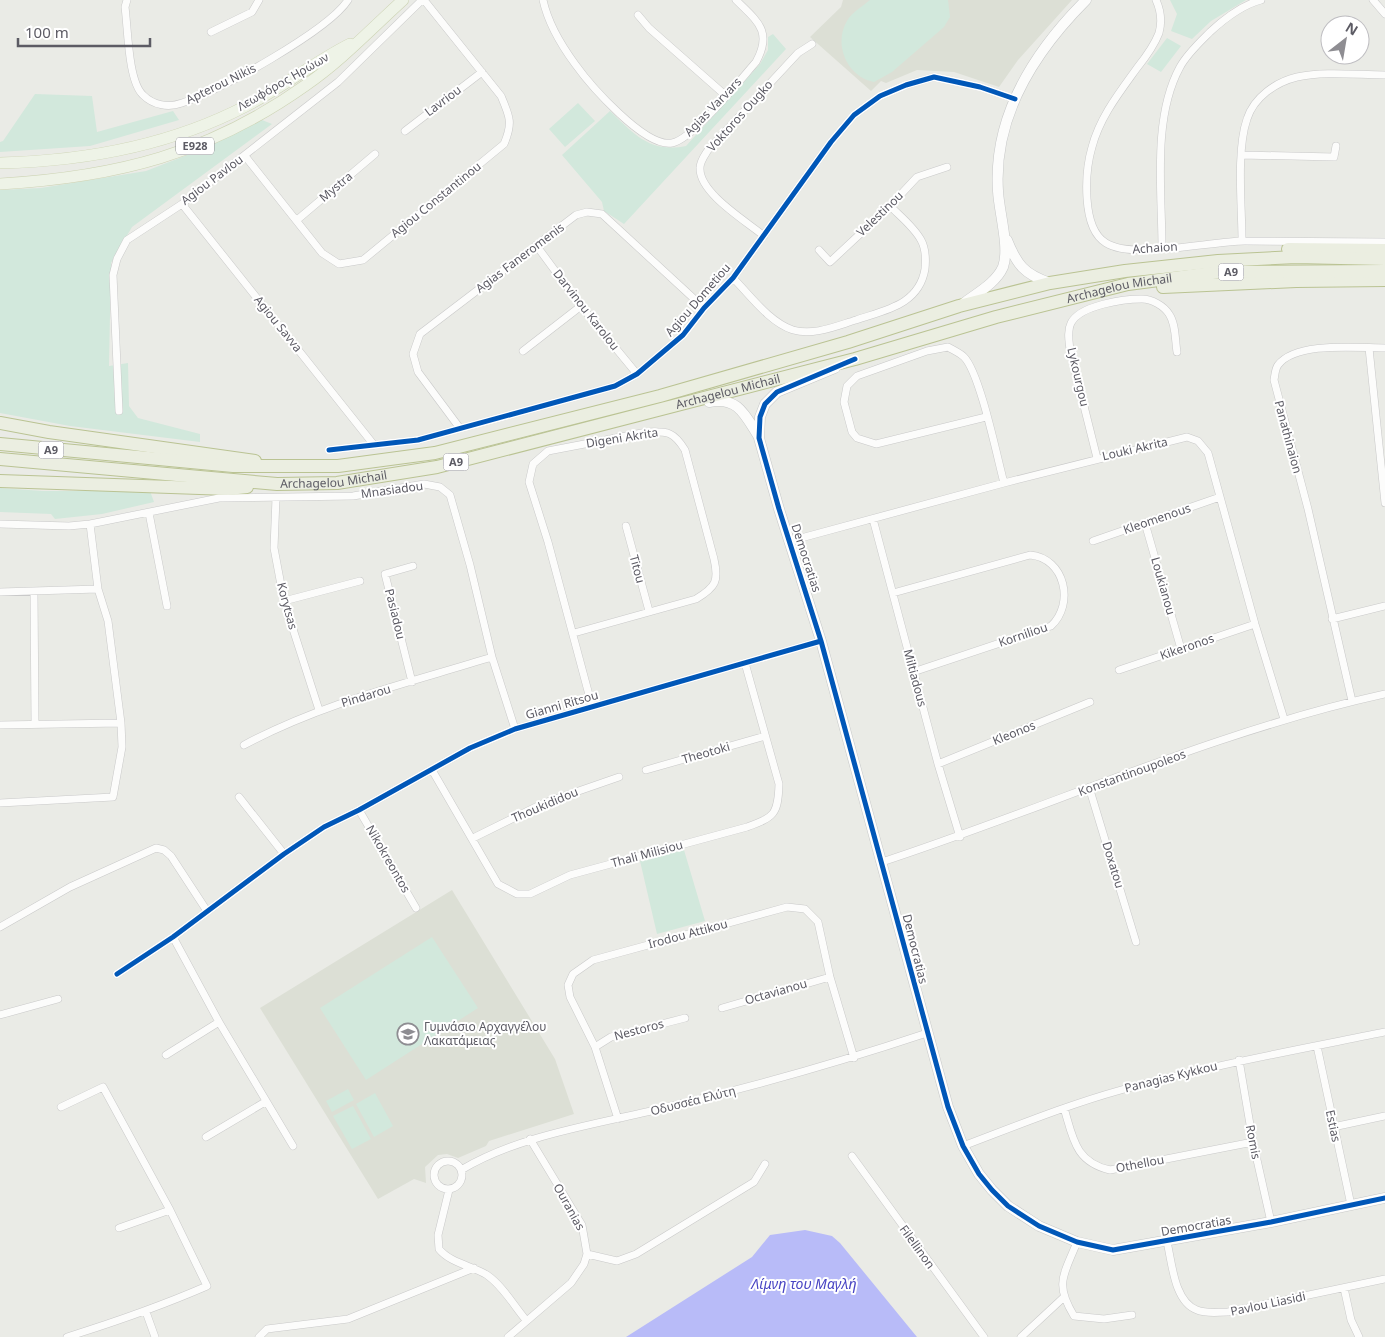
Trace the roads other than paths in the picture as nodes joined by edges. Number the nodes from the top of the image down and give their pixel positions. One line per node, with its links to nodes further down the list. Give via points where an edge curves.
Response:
1 (127, 0): 3 (street, Apterou Nikis, via 125,7 134,81 143,96 160,105 181,104 273,58 342,9)
2 (260, 0): 14 (street, via 252,12)
3 (348, 0)
4 (403, 0): 15 (main road, Λεωφόρος Ηρώων / E928)
5 (423, 0): 17 (street, Agiou Constantinou); 25 (street, Agiou Pavlou, via 338,82)
6 (543, 0): 19 (street, Agias Varvars, via 553,28 575,65 637,130 653,139 672,143 689,136)
7 (736, 0): 19 (street, Agias Varvars, via 758,22 764,39 756,62)
8 (1086, 0): 20 (street, via 1056,33 1028,72)
9 (1156, 0): 37 (street, Achaion, via 1160,14 1158,34 1096,131 1086,185 1093,227 1106,244 1131,251)
10 (1261, 0): 37 (street, via 1219,23 1194,47 1174,80 1162,136)
11 (1373, 0): 12 (street)
12 (1385, 14)
13 (638, 15): 19 (street)
14 (211, 32)
15 (360, 38): 26 (main road, Λεωφόρος Ηρώων / E928, via 246,106 174,135 100,154 47,162); 28 (main road, Λεωφόρος Ηρώων / E928, via 307,85 252,122 179,153 104,173)
16 (812, 44): 33 (street, Voktoros Ougko, via 798,53 708,150 700,168 704,183 723,204)
17 (482, 72): 21 (street, Lavriou); 31 (street, Agiou Constantinou, via 501,96 508,113 511,129 504,144 363,260 338,264 322,253)
18 (1385, 75): 24 (street, via 1296,77 1270,89 1260,97 1246,120)
19 (725, 95)
20 (1014, 99): 32 (street, via 998,162); 33 (street, Agiou Dometiou, via 973,85 934,78 880,96 854,115 831,142)
21 (405, 131)
22 (1336, 146): 24 (street, via 1334,157)
23 (375, 154): 31 (street, Mystra)
24 (1242, 155): 34 (street)
25 (245, 156): 29 (street, Agiou Pavlou); 31 (street, Agiou Constantinou)
26 (0, 163)
27 (947, 167): 30 (street, Velestinou, via 917,177)
28 (0, 184)
29 (182, 204): 57 (street, Agiou Pavlou, via 127,240 117,259 113,275); 63 (street, Agiou Savva)
30 (890, 206): 38 (street, Velestinou, via 830,262); 43 (street, via 920,239 926,262 914,294 898,306 830,328 809,332 796,330 784,326)
31 (297, 220)
32 (1002, 228): 45 (street, via 1018,264); 48 (street, via 1005,256 996,279)
33 (764, 236): 43 (street, Agiou Dometiou)
34 (1242, 241): 35 (street, Achaion); 37 (street, Achaion)
35 (1385, 242)
36 (536, 245): 47 (street, Darvinou Karolou); 49 (street, Agias Faneromenis, via 576,216 587,212 602,214); 60 (street, Agias Faneromenis, via 420,334 413,354 418,372)
37 (1162, 248)
38 (819, 250)
39 (1385, 250): 42 (highway, via 1218,252 1116,266)
40 (1385, 259): 42 (highway, Archagelou Michail / A9, via 1252,259)
41 (1385, 271): 46 (highway, Archagelou Michail / A9, via 1220,272 1128,284)
42 (1096, 275): 45 (highway, Archagelou Michail / A9)
43 (732, 278): 49 (street, Agiou Dometiou)
44 (1385, 280): 46 (highway, via 1175,286)
45 (1050, 283): 48 (highway, Archagelou Michail / A9)
46 (1080, 296): 54 (highway, Archagelou Michail / A9, via 996,316)
47 (581, 306): 52 (street); 55 (street, Darvinou Karolou)
48 (959, 306): 67 (highway, Archagelou Michail / A9, via 682,390 435,453 338,466)
49 (704, 308): 55 (street, Agiou Dometiou, via 683,335)
50 (1369, 348): 51 (street, Panathinaion); 73 (street); 92 (street, Panathinaion, via 1299,351 1285,358 1277,367 1274,380 1308,509)
51 (1385, 348)
52 (523, 351)
53 (1177, 352): 65 (street, Lykourgou, via 1173,323 1168,313 1154,302 1143,299 1091,307 1072,321 1068,331 1070,350)
54 (855, 359): 56 (highway, Archagelou Michail / A9); 61 (street, Democratias, via 777,392 762,410)
55 (637, 374): 60 (street, Agiou Dometiou, via 615,386)
56 (685, 406): 61 (street, Democratias, via 720,400 729,402 744,413); 70 (highway, Archagelou Michail / A9, via 437,467 338,483)
57 (119, 411)
58 (986, 417): 58 (street, via 973,369 964,356 948,347 927,350 857,376 847,386 844,402 852,432 857,438 876,444); 69 (street)
59 (0, 423): 67 (highway)
60 (459, 427): 63 (street, Agiou Dometiou, via 418,440)
61 (759, 438): 80 (street, Democratias)
62 (0, 444): 67 (highway, Archagelou Michail / A9, via 233,466)
63 (374, 445): 64 (street, Agiou Dometiou)
64 (329, 450)
65 (1097, 458): 69 (street, Louki Akrita); 71 (street, Louki Akrita, via 1187,437 1198,441 1208,453)
66 (0, 459): 70 (highway, Archagelou Michail / A9)
67 (282, 466)
68 (0, 481): 70 (highway, via 228,489)
69 (1004, 483): 75 (street, Louki Akrita)
70 (277, 484)
71 (1220, 497): 76 (street, Kleomenous); 93 (street, Louki Akrita)
72 (276, 498): 74 (street, Mnasiadou, via 219,498); 88 (street, Korytsas, via 274,548); 97 (street, Mnasiadou, via 353,496 424,484 440,487 450,496)
73 (1385, 503)
74 (149, 513): 78 (street, Mnasiadou); 89 (street)
75 (873, 519): 80 (street, Louki Akrita); 87 (street, Miltiadous)
76 (1145, 523): 81 (street, Kleomenous); 96 (street, Loukianou)
77 (0, 524): 78 (street, Mnasiadou)
78 (90, 524): 84 (street)
79 (626, 526): 91 (street, Titou)
80 (790, 541): 95 (street, Democratias)
81 (1093, 541)
82 (412, 566): 101 (street, Pasiadou, via 385,574)
83 (360, 581): 88 (street)
84 (98, 589): 86 (street); 108 (street, via 108,621)
85 (0, 592): 86 (street)
86 (34, 592): 109 (street)
87 (893, 593): 100 (street, Miltiadous); 100 (street, Korniliou, via 1030,555 1046,559 1055,567 1063,585 1063,609 1050,626)
88 (284, 601): 106 (street, Korytsas)
89 (167, 606)
90 (1385, 606): 92 (street)
91 (649, 611): 94 (street, Digeni Akrita); 94 (street, Digeni Akrita, via 696,599 711,590 717,576 685,450 677,437 663,431 647,432 548,451 532,464 529,482)
92 (1332, 619): 103 (street, Panathinaion)
93 (1255, 624): 96 (street, Kikeronos); 107 (street, Louki Akrita)
94 (574, 633): 105 (street, Digeni Akrita)
95 (822, 641): 98 (street, Gianni Ritsou); 125 (street, Democratias)
96 (1181, 649): 99 (street, Kikeronos)
97 (492, 657): 101 (street, Pindarou); 111 (street, Mnasiadou)
98 (745, 663): 105 (street, Gianni Ritsou); 112 (street, Thali Milisiou)
99 (1119, 670)
100 (914, 672): 114 (street, Miltiadous)
101 (412, 682): 106 (street, Pindarou)
102 (1385, 694): 103 (street, Konstantinoupoleos)
103 (1352, 701): 107 (street, Konstantinoupoleos)
104 (1090, 702): 114 (street, Kleonos)
105 (592, 706): 111 (street, Gianni Ritsou)
106 (319, 710): 113 (street, Pindarou)
107 (1284, 719): 118 (street, Konstantinoupoleos)
108 (121, 723): 109 (street); 120 (street, via 122,747 113,797)
109 (35, 724): 110 (street)
110 (0, 725)
111 (515, 729): 115 (street, Gianni Ritsou, via 470,748)
112 (765, 736): 116 (street, Theotoki); 123 (street, Thali Milisiou, via 779,784 778,804 769,818 747,827 570,875 530,894 516,894 498,884)
113 (244, 744)
114 (938, 764): 122 (street, Miltiadous)
115 (432, 770): 121 (street, Gianni Ritsou); 123 (street, Thali Milisiou)
116 (646, 770)
117 (619, 777): 123 (street, Thoukididou, via 544,803)
118 (1089, 787): 122 (street, Konstantinoupoleos); 130 (street, Doxatou)
119 (239, 797): 124 (street)
120 (0, 803)
121 (359, 810): 124 (street, Gianni Ritsou, via 324,826); 126 (street, Nikokreontos)
122 (960, 837): 125 (street, Konstantinoupoleos)
123 (472, 838)
124 (284, 854): 127 (street, Gianni Ritsou)
125 (882, 862): 139 (street, Democratias)
126 (416, 908)
127 (207, 911): 128 (street, via 171,856 156,848 70,887); 129 (street, Gianni Ritsou)
128 (0, 927)
129 (173, 937): 131 (street, Gianni Ritsou); 137 (street)
130 (1136, 942)
131 (116, 974)
132 (830, 977): 134 (street, Octavianou); 141 (street, Irodou Attikou, via 818,922 805,909 787,907 593,960 573,974 568,985 570,997); 143 (street, Irodou Attikou)
133 (58, 999): 135 (street)
134 (722, 1008)
135 (0, 1014)
136 (685, 1018): 141 (street, Nestoros, via 611,1037)
137 (219, 1022): 142 (street); 145 (street)
138 (1385, 1032): 140 (street, Panagias Kykkou)
139 (927, 1033): 143 (street, Οδυσσέα Ελύτη); 155 (street, Democratias)
140 (1317, 1046): 144 (street, Panagias Kykkou); 150 (street, Estias)
141 (595, 1047): 149 (street, Irodou Attikou)
142 (166, 1055)
143 (854, 1058): 149 (street, Οδυσσέα Ελύτη)
144 (1239, 1060): 147 (street, Panagias Kykkou, via 1120,1090); 153 (street, Romis)
145 (265, 1102): 151 (street); 154 (street)
146 (61, 1107): 162 (street, via 103,1087)
147 (1064, 1108): 153 (street, Othellou, via 1082,1156 1095,1166 1110,1170); 155 (street, Panagias Kykkou)
148 (1385, 1116): 150 (street)
149 (618, 1119): 152 (street, Οδυσσέα Ελύτη)
150 (1333, 1126): 161 (street, Estias)
151 (206, 1137)
152 (530, 1139): 158 (street, Οδυσσέα Ελύτη, via 483,1157); 167 (street, Ouranias, via 582,1225)
153 (1253, 1142): 163 (street, Romis)
154 (293, 1146)
155 (963, 1146): 165 (street, Democratias, via 979,1174 1008,1206 1039,1226)
156 (852, 1156): 179 (street, Filellinon)
157 (765, 1164): 167 (street, via 754,1182 636,1254 617,1261)
158 (461, 1170): 159 (street, Οδυσσέα Ελύτη, via 458,1185); 159 (street, via 453,1162 441,1162 437,1166 433,1176 435,1182)
159 (449, 1190): 168 (street, Οδυσσέα Ελύτη, via 438,1235 439,1249 446,1256)
160 (1385, 1198): 161 (street, Democratias)
161 (1351, 1205): 163 (street, Democratias)
162 (170, 1210): 164 (street); 172 (street, via 207,1286)
163 (1271, 1222): 166 (street, Democratias)
164 (120, 1228)
165 (1077, 1242): 166 (street, Democratias, via 1113,1250); 171 (street, via 1062,1280)
166 (1167, 1242): 170 (street, Pavlou Liasidi, via 1180,1295 1195,1310 1206,1313 1228,1312)
167 (587, 1254): 174 (street, via 572,1283)
168 (474, 1268): 174 (street, via 495,1281); 177 (street, via 348,1319 268,1328)
169 (1385, 1279): 170 (street, Pavlou Liasidi)
170 (1344, 1288): 181 (street, via 1350,1320)
171 (1063, 1298): 173 (street, via 1074,1316 1104,1319); 180 (street)
172 (146, 1312): 175 (street); 176 (street)
173 (1132, 1315)
174 (526, 1320): 178 (street)
175 (67, 1337)
176 (155, 1337)
177 (259, 1337)
178 (508, 1337)
179 (984, 1337)
180 (1021, 1337)
181 (1359, 1337)

